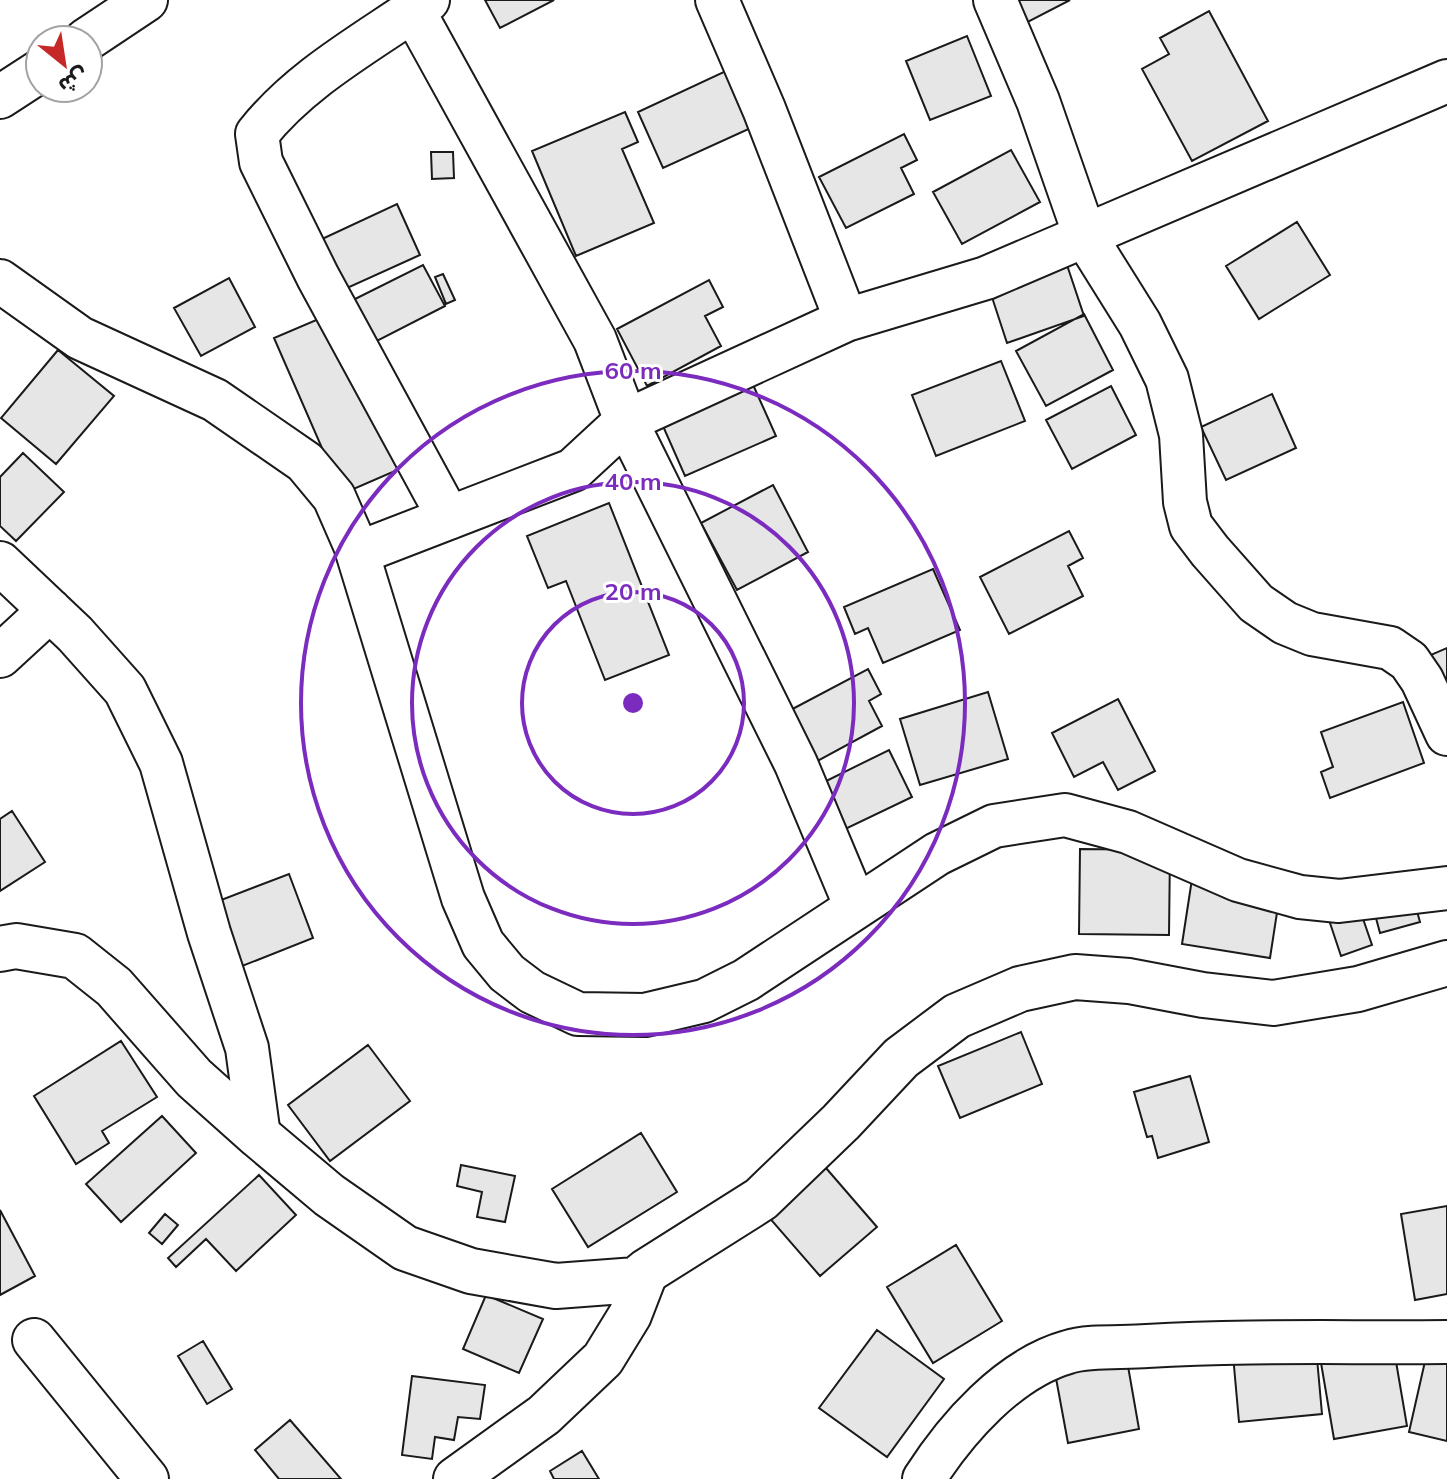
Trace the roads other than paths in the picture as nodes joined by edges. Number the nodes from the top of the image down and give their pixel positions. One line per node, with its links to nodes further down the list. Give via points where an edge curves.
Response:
1 (146, 0): 5 (street)
2 (717, 0): 11 (street)
3 (995, 0): 9 (street, via 1038,101)
4 (420, 5): 12 (street, via 595,340); 13 (street, via 302,88 257,134 261,162 318,277)
5 (104, 28)
6 (24, 81): 8 (street)
7 (1447, 81): 9 (street)
8 (0, 97)
9 (1085, 236): 11 (street, via 986,278); 18 (street, via 1167,379 1181,435 1191,526 1256,603 1285,623 1312,634 1390,648 1409,661)
10 (0, 281): 14 (street, via 80,338 215,400 305,462 334,497)
11 (846, 320): 12 (street)
12 (626, 421): 13 (street, via 573,470); 20 (street, via 796,764)
13 (449, 518): 14 (street)
14 (358, 553): 20 (street, via 463,898 483,944 532,992 578,1014 645,1015 704,1001 746,980)
15 (0, 563): 16 (street)
16 (50, 610): 17 (street); 23 (street, via 125,690 161,763 247,1048)
17 (0, 656)
18 (1447, 734)
19 (1447, 888): 20 (street, via 1339,901 1300,897 1238,880 1128,832 1065,815 994,826 937,854)
20 (856, 907)
21 (0, 949): 23 (main road, via 16,946 75,956 114,987 194,1078)
22 (1447, 963): 24 (main road, via 1358,989 1273,1003 1075,977 1020,989 957,1016 901,1058 761,1199)
23 (259, 1136): 24 (main road, via 329,1195 405,1248 471,1271 556,1286 636,1280)
24 (647, 1271): 28 (street, via 630,1315 603,1359 544,1415)
25 (34, 1340): 27 (street)
26 (1447, 1342): 29 (street, via 1193,1344 1069,1351 1037,1365 982,1405 948,1441)
27 (147, 1479)
28 (455, 1479)
29 (924, 1479)

